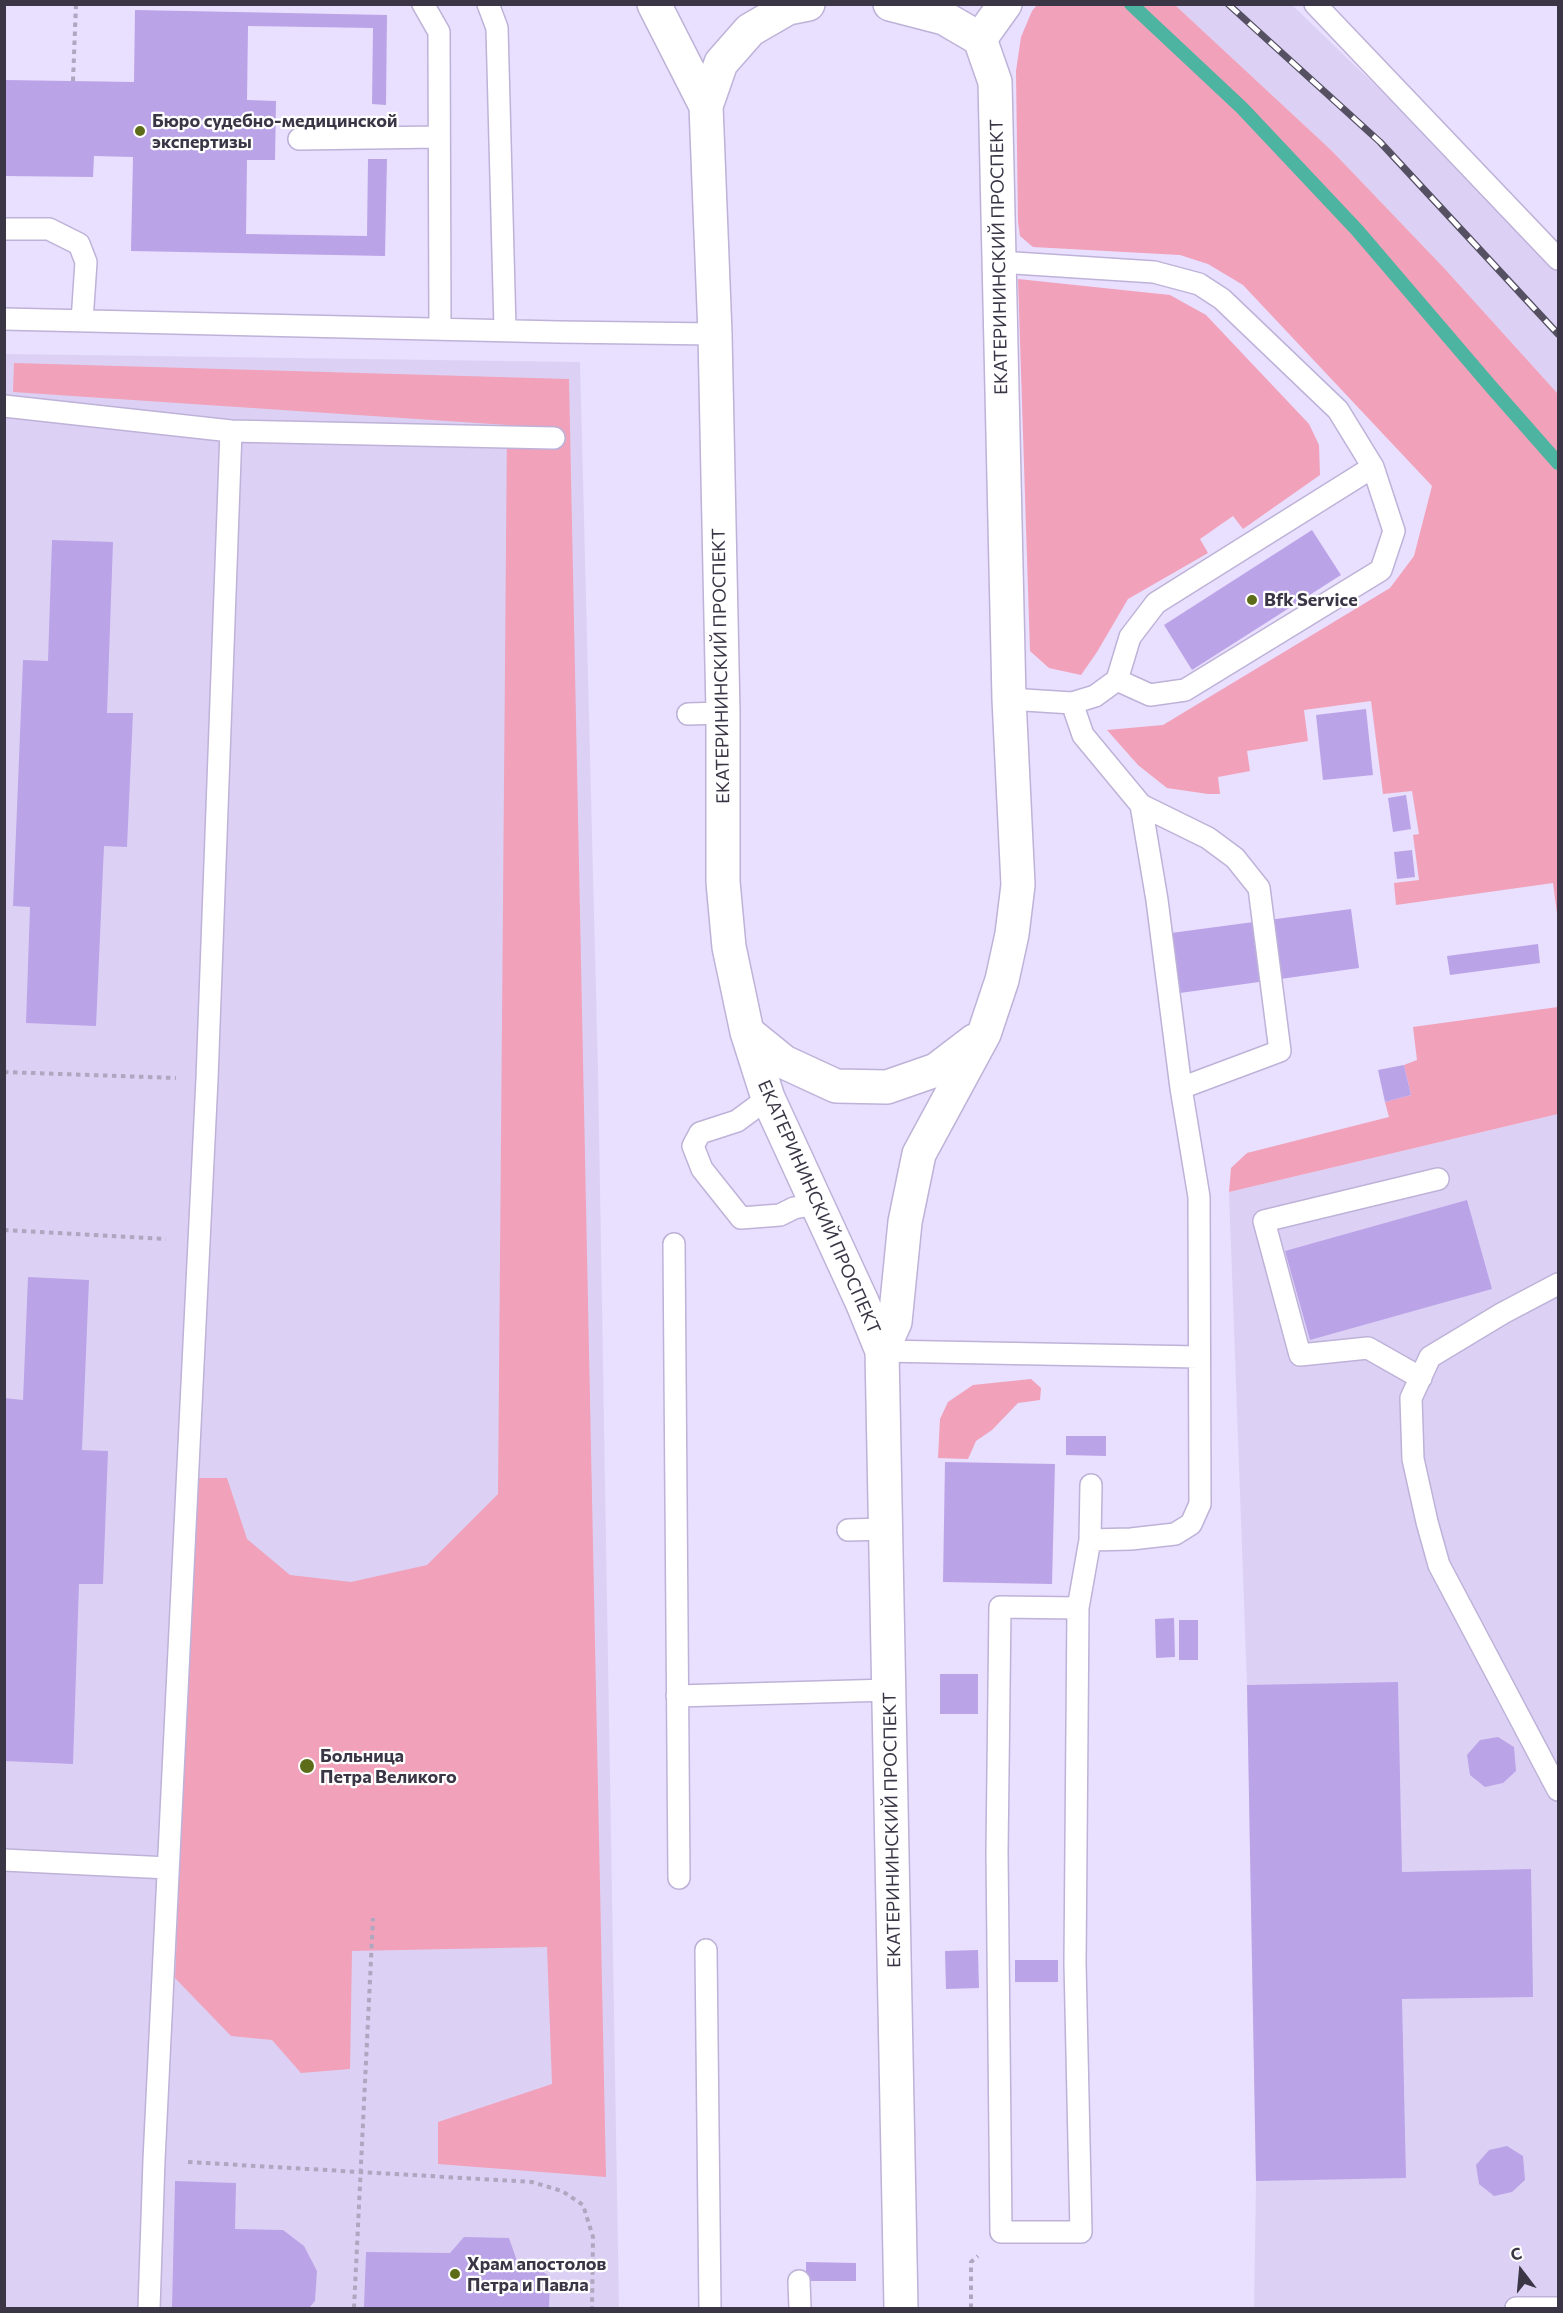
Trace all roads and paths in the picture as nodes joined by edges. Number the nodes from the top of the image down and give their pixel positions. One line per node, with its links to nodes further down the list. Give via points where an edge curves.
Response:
1 (76, 4): 10 (path)
2 (423, 4): 12 (lane, via 439,32)
3 (488, 4): 20 (lane, via 497,28)
4 (654, 4): 11 (street)
5 (808, 4): 11 (street, ЕКАТЕРИНИНСКИЙ ПРОСПЕКТ, via 788,8 750,30 721,63)
6 (891, 4): 9 (street, via 944,18)
7 (1005, 4): 9 (street)
8 (1315, 4): 15 (lane)
9 (980, 39): 16 (street, ЕКАТЕРИНИНСКИЙ ПРОСПЕКТ, via 995,82)
10 (73, 81)
11 (706, 106): 21 (street, ЕКАТЕРИНИНСКИЙ ПРОСПЕКТ)
12 (438, 137): 13 (lane); 19 (lane)
13 (299, 139)
14 (4, 229): 18 (lane, via 49,230 79,244 86,262)
15 (1558, 259)
16 (999, 262): 25 (lane, via 1154,272 1198,284 1222,299 1338,410); 27 (street, ЕКАТЕРИНИНСКИЙ ПРОСПЕКТ)
17 (4, 319): 18 (lane)
18 (82, 321): 19 (lane)
19 (440, 328): 20 (lane)
20 (506, 329): 21 (lane)
21 (715, 334): 29 (street, ЕКАТЕРИНИНСКИЙ ПРОСПЕКТ)
22 (4, 406): 23 (lane)
23 (231, 431): 24 (lane); 35 (lane)
24 (554, 438)
25 (1373, 467): 26 (lane, via 1156,603 1130,637); 26 (lane, via 1394,531 1380,570 1185,690 1150,694)
26 (1117, 680): 28 (lane, via 1095,696)
27 (1009, 699): 28 (lane); 33 (street, ЕКАТЕРИНИНСКИЙ ПРОСПЕКТ, via 1018,885 1007,957)
28 (1072, 703): 31 (lane, via 1083,735)
29 (723, 712): 30 (lane); 32 (street, ЕКАТЕРИНИНСКИЙ ПРОСПЕКТ, via 723,882 729,947)
30 (688, 714)
31 (1141, 805): 36 (lane); 36 (lane, via 1208,838 1235,858 1259,888 1280,1051)
32 (747, 1032): 33 (street, via 784,1062 836,1086 888,1087 936,1070); 37 (street, ЕКАТЕРИНИНСКИЙ ПРОСПЕКТ)
33 (984, 1034): 44 (street, ЕКАТЕРИНИНСКИЙ ПРОСПЕКТ, via 919,1154 905,1222 895,1322)
34 (4, 1072): 35 (path)
35 (207, 1079): 41 (lane)
36 (1181, 1088): 45 (lane, via 1199,1197)
37 (768, 1098): 39 (street, ЕКАТЕРИНИНСКИЙ ПРОСПЕКТ); 39 (lane, via 737,1121 700,1133 693,1146 702,1168 741,1218 780,1215)
38 (1438, 1179): 46 (lane, via 1264,1221 1300,1355 1368,1348)
39 (816, 1204): 44 (street, ЕКАТЕРИНИНСКИЙ ПРОСПЕКТ)
40 (4, 1230): 41 (path)
41 (200, 1241): 56 (lane)
42 (674, 1244): 53 (lane)
43 (1558, 1284): 46 (lane, via 1430,1357)
44 (882, 1351): 45 (lane); 48 (street, ЕКАТЕРИНИНСКИЙ ПРОСПЕКТ)
45 (1198, 1357): 50 (lane, via 1200,1504 1191,1524 1175,1534)
46 (1421, 1378): 54 (lane, via 1411,1398 1413,1459 1439,1565)
47 (1091, 1485): 50 (lane)
48 (886, 1529): 49 (lane); 52 (street, ЕКАТЕРИНИНСКИЙ ПРОСПЕКТ)
49 (848, 1530)
50 (1090, 1540): 51 (lane)
51 (1077, 1608): 51 (lane, via 1075,1963 1081,2232 1001,2232 997,1852 1000,1607)
52 (889, 1690): 53 (lane); 69 (street, ЕКАТЕРИНИНСКИЙ ПРОСПЕКТ)
53 (677, 1696): 57 (lane)
54 (1558, 1790)
55 (4, 1860): 56 (lane)
56 (168, 1868): 60 (lane)
57 (679, 1878)
58 (373, 1918): 61 (path)
59 (706, 1950): 67 (lane)
60 (154, 2160): 61 (path); 64 (lane)
61 (359, 2173): 65 (path); 66 (path, via 532,2182 562,2191 583,2205 593,2237)
62 (971, 2262): 70 (path)
63 (799, 2281): 68 (lane)
64 (149, 2308)
65 (354, 2308)
66 (593, 2308)
67 (710, 2308)
68 (800, 2308)
69 (901, 2308)
70 (971, 2308)
71 (1516, 2308): 72 (lane)
72 (1558, 2308)

